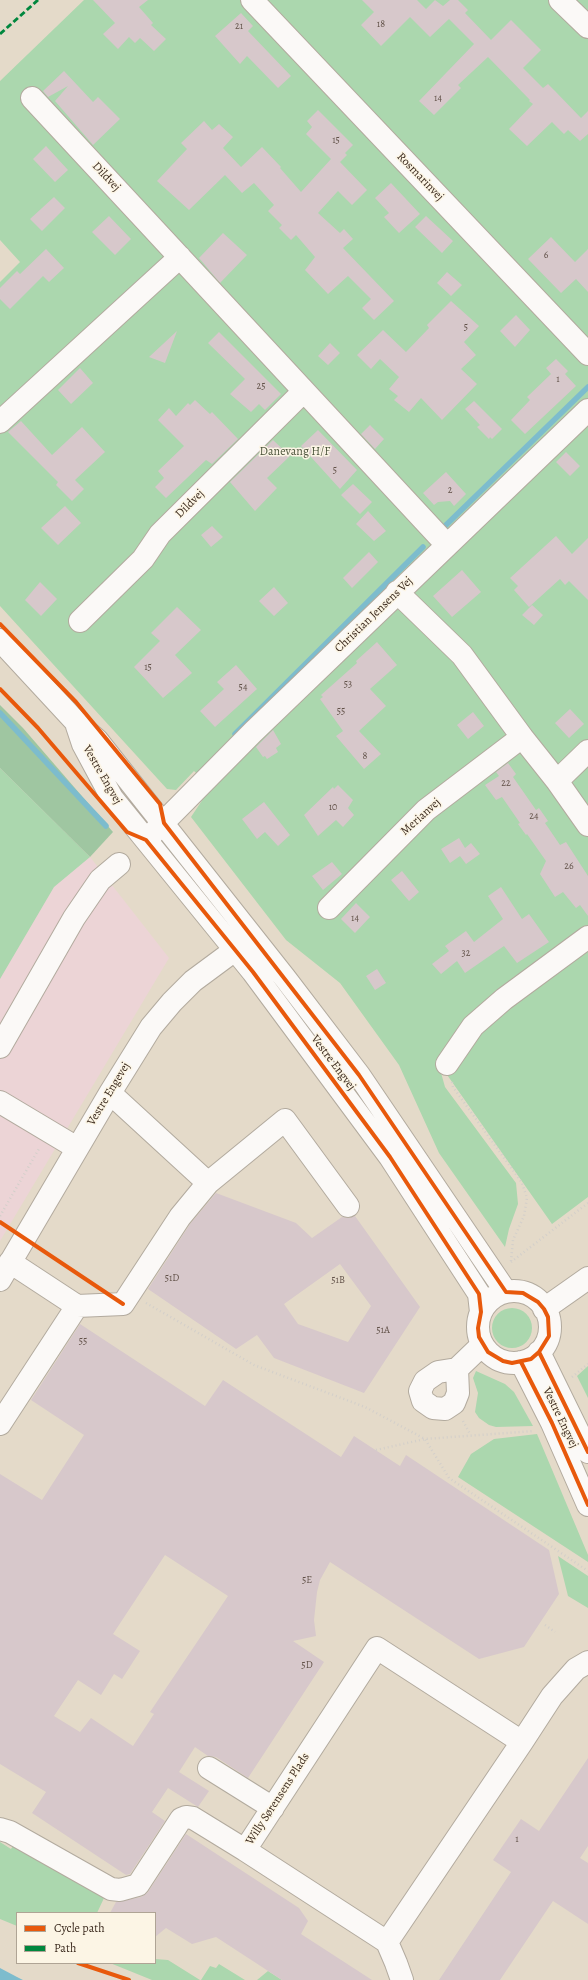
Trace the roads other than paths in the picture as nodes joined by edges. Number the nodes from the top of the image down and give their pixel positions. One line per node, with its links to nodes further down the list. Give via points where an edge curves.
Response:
1 (252, 0): 6 (street, Rosmarinvej)
2 (560, 0): 3 (street)
3 (588, 27)
4 (32, 98): 5 (street, Dildvej)
5 (180, 257): 7 (street, Dildvej); 9 (street)
6 (588, 354)
7 (304, 391): 10 (street, Dildvej); 12 (street, Dildvej, via 160,534 143,559)
8 (588, 410): 10 (street, Christian Jensens Vej)
9 (0, 422)
10 (447, 545): 11 (street, Christian Jensens Vej)
11 (397, 592): 15 (street, via 462,655); 18 (street, Christian Jensens Vej)
12 (80, 620)
13 (0, 640): 14 (street, Vestre Engvej)
14 (75, 721): 18 (street, Vestre Engvej, via 97,740); 20 (street, Vestre Engvej, via 83,744 112,798)
15 (522, 737): 17 (street); 22 (street, Merianvej, via 426,810)
16 (588, 751): 17 (street)
17 (557, 781): 19 (street)
18 (164, 823): 20 (street, Christian Jensens Vej); 23 (street, Vestre Engvej)
19 (588, 825)
20 (146, 840): 25 (street, Vestre Engvej)
21 (119, 864): 26 (street, via 100,880 74,918)
22 (329, 908)
23 (252, 936): 25 (street, Vestre Engevej); 35 (street, Vestre Engvej, via 359,1075)
24 (588, 937): 27 (street, via 504,999 473,1026)
25 (235, 950): 28 (street, Vestre Engevej, via 193,981 172,1002 151,1027); 38 (street, Vestre Engvej, via 390,1157 479,1294)
26 (0, 1048)
27 (447, 1064)
28 (110, 1093): 30 (street, Vestre Engevej); 31 (street)
29 (0, 1102): 30 (street)
30 (77, 1148): 33 (street, Vestre Engevej)
31 (208, 1184): 32 (street, via 285,1120); 36 (street, via 180,1217 123,1304)
32 (348, 1206)
33 (5, 1271): 36 (street)
34 (588, 1278): 37 (street)
35 (501, 1286): 37 (street, via 527,1295); 38 (street)
36 (77, 1306): 42 (street)
37 (544, 1308): 40 (street, via 548,1317 549,1336)
38 (481, 1312): 39 (street, via 478,1328)
39 (482, 1345): 40 (street, via 499,1360 512,1363); 41 (street)
40 (530, 1357): 43 (street, Vestre Engvej)
41 (457, 1369)
42 (1, 1418)
43 (581, 1446): 44 (street, Vestre Engvej)
44 (588, 1505)
45 (588, 1662): 46 (street, via 576,1669 552,1696)
46 (522, 1742): 48 (street, Willy Sørensens Plads, via 376,1648); 51 (street)
47 (209, 1768): 48 (street)
48 (273, 1808): 50 (street, Willy Sørensens Plads)
49 (0, 1829): 50 (street, via 10,1832 111,1889 120,1890 138,1885 181,1819 186,1817 193,1818)
50 (245, 1850): 51 (street, Willy Sørensens Plads)
51 (387, 1942): 52 (street)
52 (402, 1980)

